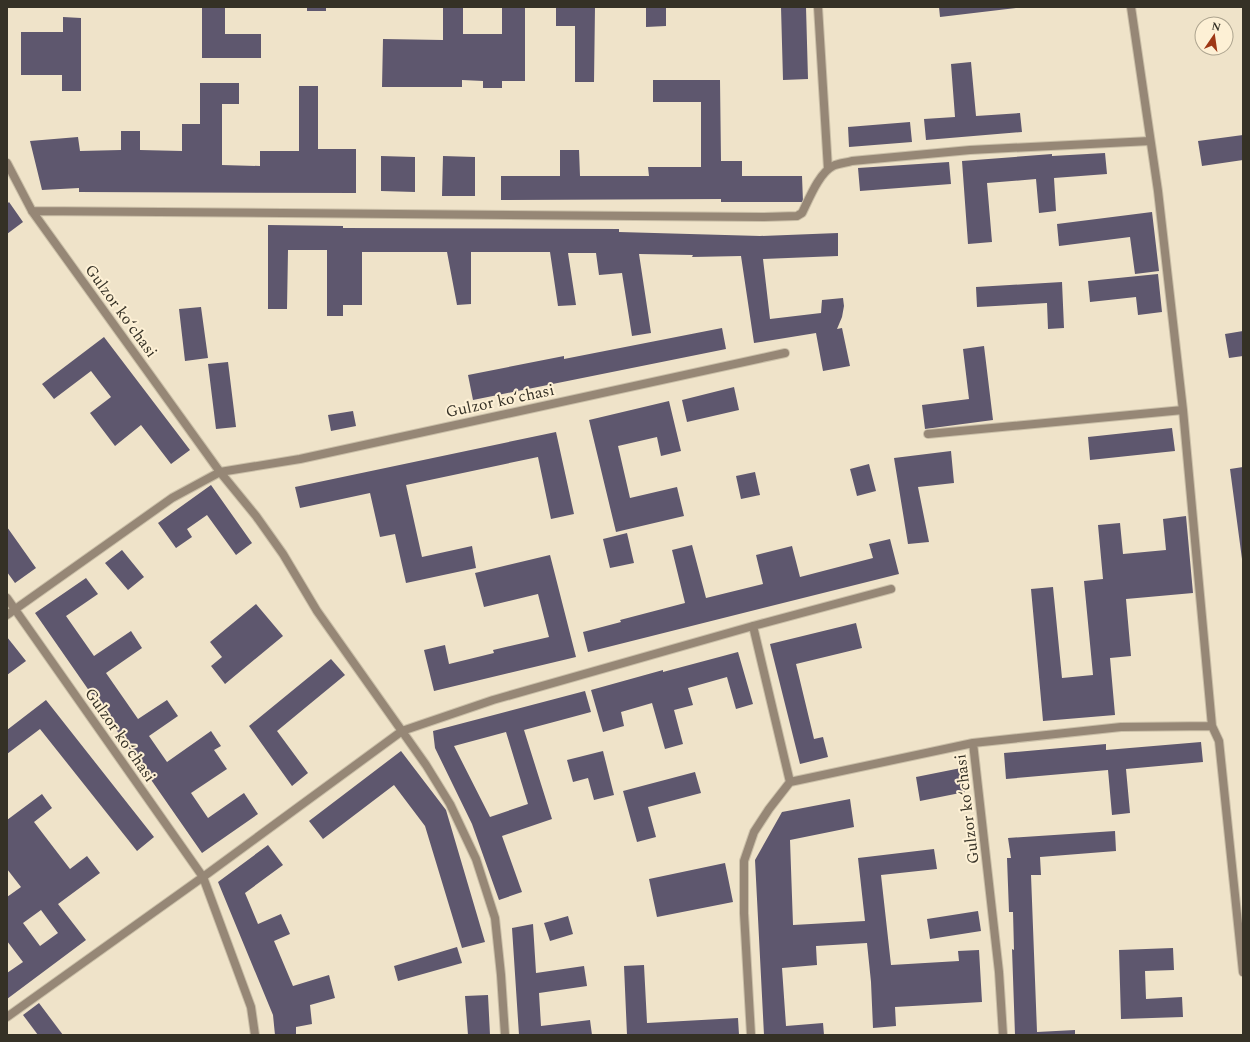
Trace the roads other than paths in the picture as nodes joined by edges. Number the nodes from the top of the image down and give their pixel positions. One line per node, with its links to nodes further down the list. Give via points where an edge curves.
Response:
1 (818, 7): 5 (street)
2 (1131, 7): 3 (street)
3 (1150, 141): 5 (street, via 970,150 852,161); 8 (street)
4 (7, 163): 6 (street, Gulzor koʻchasi)
5 (828, 169): 6 (street, via 802,213 797,216)
6 (32, 211): 10 (street, Gulzor koʻchasi)
7 (785, 352): 10 (street, Gulzor koʻchasi, via 300,459)
8 (1183, 410): 9 (street); 16 (street)
9 (928, 434)
10 (220, 472): 13 (street, Gulzor koʻchasi, via 172,498); 17 (street, Gulzor koʻchasi, via 283,554 317,611)
11 (891, 589): 15 (street)
12 (7, 598): 13 (street, Gulzor koʻchasi)
13 (15, 609): 14 (street, Gulzor koʻchasi); 20 (street, Gulzor koʻchasi)
14 (7, 615)
15 (753, 626): 17 (street, via 492,700); 19 (street)
16 (1212, 726): 18 (street, via 1121,727); 21 (street, via 1219,741)
17 (402, 731): 20 (street); 24 (street, Gulzor koʻchasi, via 450,804 476,859 495,918)
18 (973, 743): 19 (street, Gulzor koʻchasi); 26 (street, Gulzor koʻchasi, via 1000,972)
19 (790, 782): 25 (street, via 754,832 744,860 744,913)
20 (203, 877): 22 (street); 23 (street, Gulzor koʻchasi, via 251,1007)
21 (1243, 972)
22 (7, 1017)
23 (255, 1035)
24 (505, 1035)
25 (751, 1035)
26 (1003, 1035)

